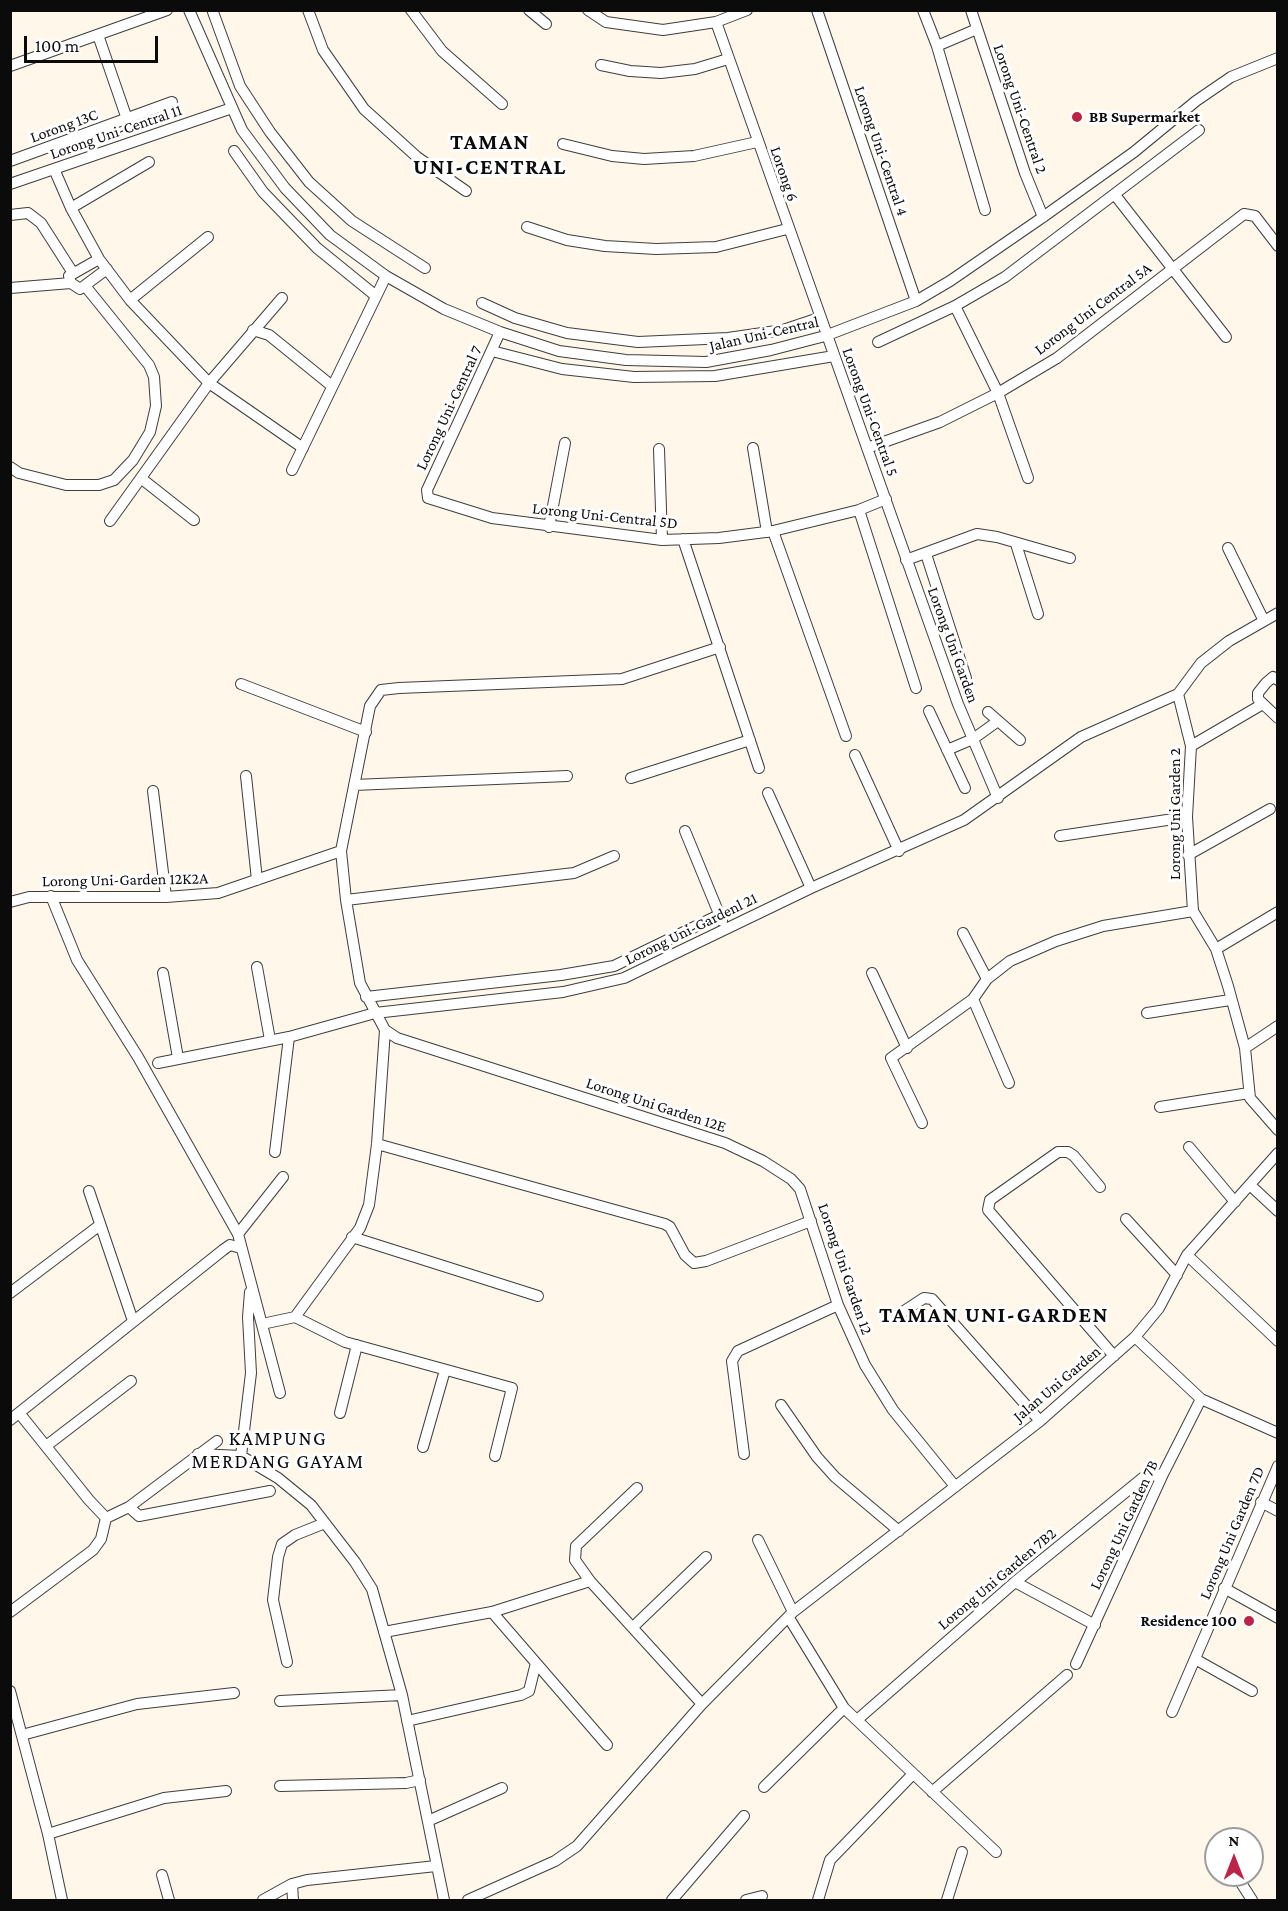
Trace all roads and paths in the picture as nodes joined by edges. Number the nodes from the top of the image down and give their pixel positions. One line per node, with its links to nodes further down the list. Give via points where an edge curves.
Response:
1 (167, 10): 15 (street)
2 (308, 10): 33 (street, via 323,50 364,109 417,158)
3 (411, 10): 22 (street, via 442,51)
4 (529, 10): 13 (street)
5 (588, 10): 12 (street, via 606,22 663,30)
6 (747, 10): 12 (street)
7 (817, 10): 54 (street, Lorong Uni-Central 4)
8 (923, 10): 16 (street)
9 (971, 10): 14 (street, Lorong Uni-Central 2)
10 (216, 11): 11 (street); 45 (street, via 240,86 309,182 352,221)
11 (191, 15): 23 (street, Jalan Uni-Central)
12 (716, 22): 18 (street, Lorong 6)
13 (546, 24)
14 (978, 29): 16 (street); 38 (street, Lorong Uni-Central 2)
15 (98, 35): 20 (street); 24 (street)
16 (937, 46): 36 (street)
17 (1278, 58): 38 (street, Jalan Uni-Central, via 1231,77)
18 (728, 59): 19 (street, via 661,73); 26 (street, Lorong 6)
19 (601, 64)
20 (10, 66)
21 (172, 102): 24 (street, Lorong 13C)
22 (502, 104)
23 (232, 108): 31 (street, Lorong Uni-Central 11); 47 (street, Jalan Uni-Central, via 242,130 285,188 330,236)
24 (127, 119): 29 (street, Lorong 13C)
25 (1200, 130): 34 (street)
26 (757, 142): 27 (street, via 694,156 644,159); 40 (street, Lorong 6)
27 (563, 144)
28 (234, 151): 51 (street, via 262,192 317,248)
29 (10, 161)
30 (149, 162): 35 (street)
31 (54, 169): 32 (street, Lorong Uni-Central 11); 35 (street)
32 (10, 184)
33 (466, 191)
34 (1115, 195): 44 (street); 56 (street, via 1005,277)
35 (72, 208): 43 (street)
36 (985, 210)
37 (10, 215): 48 (street, via 28,213 41,223)
38 (1043, 217): 54 (street, Jalan Uni-Central)
39 (527, 227): 40 (street, via 567,240 656,249 716,247)
40 (787, 229): 57 (street, Lorong 6)
41 (208, 237): 53 (street)
42 (1278, 246): 44 (street, Lorong Uni Central 5A, via 1254,216 1244,214)
43 (99, 259): 46 (street); 48 (street)
44 (1173, 267): 61 (street); 67 (street, Lorong Uni Central 5A, via 1057,358)
45 (425, 268)
46 (107, 269): 49 (street); 53 (street)
47 (386, 276): 51 (street); 59 (street, Jalan Uni-Central, via 444,309)
48 (72, 278): 49 (street, via 77,289); 50 (street)
49 (86, 287): 73 (street, via 149,365 156,406 150,432 120,474 99,485 66,485)
50 (10, 288)
51 (376, 296): 66 (street)
52 (282, 298): 58 (street)
53 (130, 300): 65 (street)
54 (916, 301): 60 (street, Jalan Uni-Central)
55 (482, 303): 57 (street, via 515,318 567,333 638,342 728,338 783,330)
56 (955, 306): 62 (street); 67 (street)
57 (819, 318): 60 (street, Lorong 6)
58 (253, 330): 65 (street); 66 (street, via 269,335)
59 (500, 332): 60 (street, Jalan Uni-Central, via 559,351 626,360 706,362); 63 (street, Lorong Uni-Central 7)
60 (825, 336): 64 (street, Lorong Uni-Central 5)
61 (1226, 337)
62 (878, 342)
63 (492, 351): 64 (street, via 562,369 634,377 715,376); 77 (street, Lorong Uni-Central 7, via 427,490)
64 (834, 356): 71 (street, Lorong Uni-Central 5)
65 (210, 383): 69 (street); 76 (street)
66 (332, 386): 69 (street)
67 (998, 393): 71 (street, Lorong Uni Central 5A, via 940,422); 75 (street)
68 (565, 443): 82 (street)
69 (303, 448): 74 (street)
70 (753, 448): 83 (street)
71 (867, 448): 78 (street, Lorong Uni-Central 5)
72 (659, 449): 85 (street)
73 (10, 467)
74 (292, 470)
75 (1028, 478)
76 (142, 479): 80 (street); 81 (street)
77 (428, 498): 82 (street, Lorong Uni-Central 5D, via 492,518)
78 (886, 499): 79 (street, Lorong Uni-Central 5D); 90 (street, Lorong Uni Garden)
79 (859, 510): 83 (street, Lorong Uni-Central 5D); 98 (street)
80 (194, 520)
81 (110, 521)
82 (549, 527): 85 (street, Lorong Uni-Central 5D)
83 (770, 531): 84 (street, Lorong Uni-Central 5D); 106 (street)
84 (683, 539): 85 (street, Lorong Uni-Central 5D); 94 (street)
85 (662, 540)
86 (1016, 544): 88 (street, via 977,534); 89 (street); 92 (street)
87 (1228, 548): 93 (street)
88 (927, 554): 90 (street); 95 (street)
89 (1070, 558)
90 (906, 560): 107 (street, Lorong Uni Garden)
91 (1278, 613): 93 (street)
92 (1038, 614)
93 (1264, 621): 99 (street, via 1201,663)
94 (720, 647): 105 (street, via 622,679 381,690 370,706); 109 (street)
95 (966, 678)
96 (1278, 680): 100 (street, via 1273,677 1258,693)
97 (241, 684): 105 (street)
98 (916, 688)
99 (1178, 694): 110 (street, Lorong Uni Garden 2); 121 (street, Lorong Uni-Gardenl 21, via 1081,737)
100 (1261, 705): 103 (street); 110 (street)
101 (929, 711): 111 (street)
102 (988, 711): 104 (street)
103 (1278, 718)
104 (998, 721): 107 (street); 108 (street)
105 (366, 732): 117 (street)
106 (846, 736)
107 (973, 739): 111 (street); 121 (street, Lorong Uni Garden)
108 (1020, 740)
109 (750, 741): 113 (street); 116 (street)
110 (1191, 746): 123 (street, Lorong Uni Garden 2)
111 (947, 750): 118 (street)
112 (855, 755): 127 (street)
113 (759, 768)
114 (246, 776): 130 (street)
115 (567, 776): 117 (street)
116 (631, 778)
117 (354, 785): 126 (street)
118 (965, 788)
119 (153, 791): 133 (street)
120 (768, 793): 131 (street)
121 (998, 798): 127 (street, Lorong Uni-Gardenl 21, via 964,820)
122 (1270, 809): 128 (street)
123 (1187, 817): 125 (street); 128 (street, Lorong Uni Garden 2)
124 (685, 831): 138 (street)
125 (1060, 836)
126 (341, 850): 130 (street, Lorong Uni-Garden 12K2A); 134 (street)
127 (899, 851): 131 (street, Lorong Uni-Gardenl 21)
128 (1188, 855): 136 (street, Lorong Uni Garden 2)
129 (614, 856): 134 (street, via 574,873)
130 (257, 880): 133 (street, Lorong Uni-Garden 12K2A, via 218,893)
131 (811, 888): 139 (street, Lorong Uni-Gardenl 21)
132 (51, 896): 133 (street, Lorong Uni-Garden 12K2A); 135 (street, Lorong Uni-Garden 12K2A); 180 (street, via 77,960 138,1057)
133 (166, 897)
134 (346, 900): 148 (street, via 360,983)
135 (10, 902)
136 (1193, 911): 141 (street, Lorong Uni Garden 2); 146 (street, via 1103,926 1056,941 1010,961)
137 (1278, 912): 141 (street)
138 (719, 915): 139 (street); 145 (street, via 631,960)
139 (726, 929): 147 (street, Lorong Uni-Gardenl 21, via 624,978)
140 (963, 933): 146 (street)
141 (1216, 949): 150 (street, Lorong Uni Garden 2)
142 (257, 967): 156 (street)
143 (163, 973): 159 (street)
144 (872, 973): 157 (street)
145 (561, 975): 147 (street); 148 (street)
146 (987, 979): 149 (street)
147 (563, 992): 151 (street, Lorong Uni-Gardenl 21)
148 (366, 997): 151 (street)
149 (973, 999): 157 (street); 161 (street)
150 (1230, 1000): 152 (street); 158 (street, Lorong Uni Garden 2)
151 (375, 1013): 154 (street); 155 (street, Lorong Uni-Gardenl 21)
152 (1147, 1013)
153 (1278, 1026): 158 (street)
154 (385, 1030): 166 (street); 171 (street, Lorong Uni Garden 12E, via 398,1038 725,1143)
155 (289, 1037): 156 (street, Lorong Uni-Gardenl 21); 168 (street)
156 (270, 1040): 159 (street, Lorong Uni-Gardenl 21)
157 (908, 1048): 164 (street, via 891,1058)
158 (1245, 1048): 162 (street, Lorong Uni Garden 2)
159 (178, 1058): 160 (street, Lorong Uni-Gardenl 21)
160 (158, 1063)
161 (1009, 1083)
162 (1249, 1093): 163 (street); 165 (street, Lorong Uni Garden 2, via 1252,1103)
163 (1160, 1107)
164 (922, 1123)
165 (1278, 1130)
166 (377, 1144): 178 (street, via 665,1224 694,1263); 181 (street, via 369,1205)
167 (1189, 1147): 175 (street)
168 (275, 1152)
169 (1278, 1153): 172 (street, Jalan Uni Garden)
170 (283, 1177): 180 (street)
171 (791, 1179): 178 (street, Lorong Uni Garden 12, via 800,1189)
172 (1250, 1185): 175 (street, Jalan Uni Garden); 176 (street)
173 (1100, 1187): 196 (street, via 1074,1156 1058,1152 990,1200 988,1210)
174 (90, 1191): 179 (street)
175 (1235, 1202): 183 (street, Jalan Uni Garden)
176 (1278, 1210)
177 (1126, 1219): 184 (street)
178 (811, 1221): 188 (street, Lorong Uni Garden 12)
179 (100, 1225): 186 (street); 191 (street)
180 (238, 1234): 182 (street)
181 (352, 1237): 187 (street); 190 (street)
182 (242, 1248): 185 (street); 191 (street, via 230,1245)
183 (1187, 1255): 184 (street, Jalan Uni Garden); 194 (street)
184 (1177, 1275): 193 (street, Jalan Uni Garden, via 1159,1308)
185 (250, 1282): 192 (street); 211 (street, via 251,1373)
186 (10, 1293)
187 (538, 1296)
188 (838, 1305): 210 (street, via 738,1351 732,1361); 215 (street, Lorong Uni Garden 12, via 865,1365 888,1401)
189 (898, 1315): 204 (street, via 924,1298 932,1299)
190 (295, 1317): 192 (street); 195 (street)
191 (133, 1321): 203 (street)
192 (262, 1324): 199 (street)
193 (1135, 1337): 196 (street, Jalan Uni Garden); 200 (street)
194 (1278, 1341)
195 (357, 1345): 197 (street); 202 (street)
196 (1114, 1356): 204 (street, Jalan Uni Garden)
197 (445, 1370): 208 (street); 212 (street, via 512,1388)
198 (131, 1381): 207 (street)
199 (280, 1393)
200 (1201, 1399): 205 (street); 214 (street, Lorong Uni Garden 7B)
201 (781, 1405): 223 (street, via 817,1458)
202 (340, 1413)
203 (16, 1417): 207 (street)
204 (1040, 1420): 215 (street, Jalan Uni Garden)
205 (1278, 1432)
206 (217, 1440): 209 (street)
207 (46, 1446): 221 (street)
208 (423, 1447)
209 (198, 1454): 211 (street); 219 (street)
210 (744, 1454)
211 (241, 1456): 222 (street, via 278,1478 311,1505)
212 (495, 1456)
213 (1278, 1466): 218 (street, Lorong Uni Garden 7D)
214 (1163, 1474): 227 (street, Lorong Uni Garden 7B2, via 1144,1477); 233 (street, Lorong Uni Garden 7B)
215 (954, 1485): 223 (street, Jalan Uni Garden)
216 (637, 1488): 226 (street, via 576,1546 575,1560)
217 (270, 1491): 219 (street, via 139,1516)
218 (1262, 1502): 220 (street); 228 (street, Lorong Uni Garden 7D)
219 (129, 1507): 221 (street)
220 (1278, 1511)
221 (106, 1518): 229 (street, via 101,1539 93,1550)
222 (325, 1523): 235 (street, via 372,1589); 237 (street, via 282,1544 278,1557 273,1600)
223 (899, 1531): 231 (street, Jalan Uni Garden)
224 (758, 1540): 231 (street)
225 (706, 1557): 234 (street)
226 (590, 1581): 230 (street); 234 (street)
227 (1015, 1582): 233 (street); 249 (street, Lorong Uni Garden 7B2)
228 (1224, 1588): 232 (street); 236 (street, Lorong Uni Garden 7D)
229 (10, 1612)
230 (492, 1612): 235 (street); 238 (street)
231 (791, 1615): 246 (street, Jalan Uni Garden); 247 (street)
232 (1278, 1618)
233 (1095, 1625): 239 (street, Lorong Uni Garden 7B)
234 (633, 1627): 246 (street)
235 (384, 1632): 244 (street)
236 (1195, 1659): 242 (street); 248 (street, Lorong Uni Garden 7D)
237 (287, 1662)
238 (536, 1663): 250 (street, via 530,1691); 252 (street)
239 (1076, 1664)
240 (1067, 1675): 259 (street)
241 (10, 1691): 251 (street)
242 (1252, 1691)
243 (234, 1693): 251 (street, via 137,1704)
244 (402, 1695): 245 (street); 250 (street)
245 (280, 1701)
246 (702, 1704): 275 (street, Jalan Uni Garden, via 577,1846 555,1861)
247 (844, 1708): 249 (street); 256 (street)
248 (1172, 1712)
249 (857, 1720): 253 (street)
250 (407, 1721): 254 (street)
251 (22, 1735): 262 (street)
252 (607, 1745)
253 (912, 1775): 259 (street); 278 (street, via 830,1860)
254 (420, 1780): 255 (street); 261 (street)
255 (280, 1786)
256 (764, 1787)
257 (501, 1788): 261 (street)
258 (226, 1791): 262 (street, via 164,1798)
259 (932, 1792): 264 (street)
260 (744, 1816): 276 (street)
261 (428, 1821): 265 (street)
262 (48, 1833): 270 (street)
263 (962, 1852): 279 (street)
264 (996, 1852)
265 (436, 1866): 267 (street); 274 (street)
266 (162, 1875): 271 (street)
267 (292, 1884): 272 (street); 273 (street)
268 (1244, 1887): 280 (street)
269 (762, 1896): 277 (street)
270 (62, 1900)
271 (169, 1900)
272 (262, 1900)
273 (293, 1900)
274 (444, 1900)
275 (468, 1900)
276 (672, 1900)
277 (746, 1900)
278 (818, 1900)
279 (947, 1900)
280 (1252, 1900)

